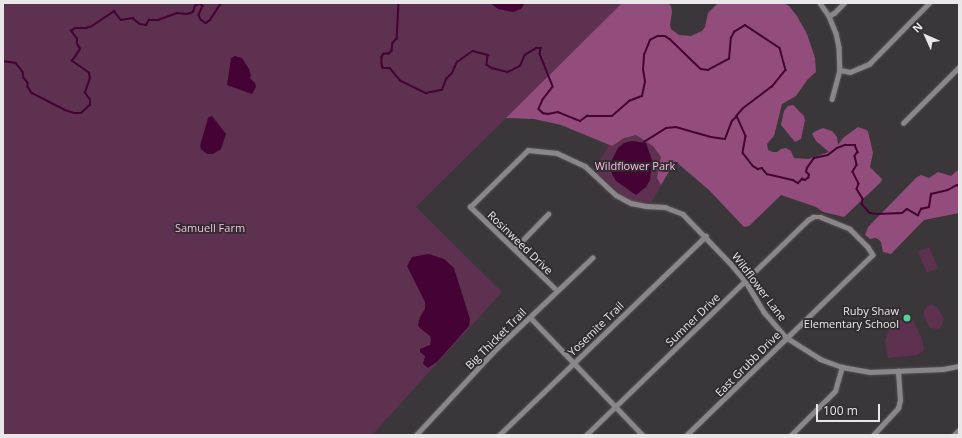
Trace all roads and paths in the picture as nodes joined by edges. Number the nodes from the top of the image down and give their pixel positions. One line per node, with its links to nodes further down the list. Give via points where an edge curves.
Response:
1 (820, 3): 4 (street)
2 (844, 3): 4 (street)
3 (929, 3): 6 (street, via 869,64 850,72)
4 (829, 16): 6 (street, via 836,33)
5 (959, 67): 8 (street)
6 (840, 70): 7 (street)
7 (832, 99)
8 (903, 123)
9 (470, 207): 11 (street, Wildflower Lane, via 528,150 557,153 585,166 616,195 631,203 665,207 683,214); 12 (street, Rosinweed Drive)
10 (548, 214): 12 (street)
11 (706, 236): 15 (street, Wildflower Lane); 19 (street, Yosemite Trail)
12 (514, 249): 16 (street, Rosinweed Drive)
13 (873, 256): 15 (street, Sumner Drive, via 868,247 850,229 821,217 813,217); 18 (street, East Grubb Drive)
14 (592, 258): 16 (street, Big Thicket Trail)
15 (746, 282): 18 (street, Wildflower Lane, via 764,312); 23 (street, Sumner Drive)
16 (557, 292): 17 (street, Big Thicket Trail)
17 (531, 318): 19 (street); 25 (street, Big Thicket Trail, via 493,352)
18 (787, 338): 21 (street, Wildflower Lane, via 816,357); 29 (street, East Grubb Drive)
19 (574, 363): 23 (street); 26 (street, Yosemite Trail)
20 (959, 366): 22 (street, Wildflower Lane)
21 (842, 367): 22 (street, Wildflower Lane, via 869,372); 30 (street, via 835,390)
22 (898, 371): 31 (street, via 898,408)
23 (616, 406): 27 (street, Sumner Drive); 28 (street)
24 (959, 430): 32 (street)
25 (416, 435)
26 (499, 435)
27 (586, 435)
28 (643, 435)
29 (687, 435)
30 (791, 435)
31 (873, 435)
32 (954, 435)

